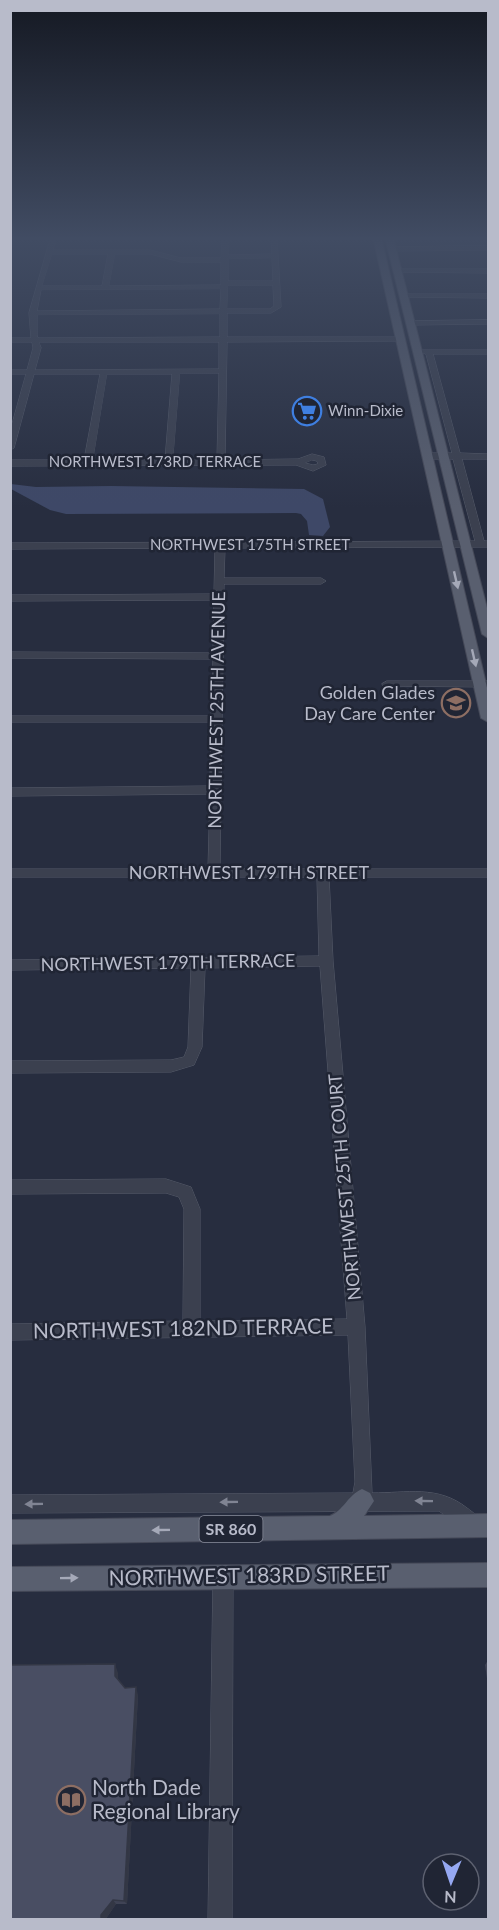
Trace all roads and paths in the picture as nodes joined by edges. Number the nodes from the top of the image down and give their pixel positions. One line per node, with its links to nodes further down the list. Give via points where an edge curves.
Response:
1 (33, 327): 5 (street)
2 (223, 327): 6 (street)
3 (397, 327): 7 (main road)
4 (412, 327): 9 (main road)
5 (34, 339): 6 (street); 8 (street); 16 (street, via 37,348)
6 (223, 339): 7 (street); 14 (street)
7 (400, 339): 9 (main road); 17 (main road)
8 (10, 340)
9 (417, 350): 10 (street); 18 (main road)
10 (429, 352): 11 (street); 24 (street)
11 (489, 352)
12 (104, 371): 13 (street); 16 (street); 30 (street)
13 (176, 371): 14 (street); 26 (street)
14 (223, 371): 27 (street)
15 (10, 372): 16 (street)
16 (31, 372): 20 (street)
17 (413, 393): 18 (main road); 22 (main road)
18 (428, 393): 23 (main road)
19 (10, 409): 20 (street)
20 (21, 409): 21 (street)
21 (10, 448)
22 (428, 456): 23 (street); 31 (main road)
23 (444, 456): 24 (street); 32 (main road)
24 (457, 456): 25 (street); 33 (street)
25 (489, 456)
26 (170, 462): 27 (street, NORTHWEST 173RD TERRACE); 30 (street, NORTHWEST 173RD TERRACE)
27 (221, 462): 28 (street, NORTHWEST 173RD TERRACE)
28 (299, 462)
29 (10, 463): 30 (street, NORTHWEST 173RD TERRACE)
30 (88, 463)
31 (448, 544): 32 (street, NORTHWEST 175TH STREET); 35 (street, NORTHWEST 175TH STREET); 44 (main road, one-way to 44)
32 (466, 544): 33 (street, NORTHWEST 175TH STREET); 40 (main road)
33 (484, 544)
34 (10, 546): 35 (street, NORTHWEST 175TH STREET)
35 (220, 546): 36 (street, NORTHWEST 25TH AVENUE)
36 (220, 581): 37 (street); 38 (street, NORTHWEST 25TH AVENUE)
37 (321, 581)
38 (220, 597): 39 (street); 42 (street, NORTHWEST 25TH AVENUE)
39 (10, 598)
40 (489, 634)
41 (10, 655): 42 (street)
42 (218, 656): 47 (street, NORTHWEST 25TH AVENUE)
43 (387, 684): 44 (street)
44 (484, 684): 45 (main road)
45 (489, 718)
46 (10, 719): 47 (street)
47 (217, 719): 48 (street, NORTHWEST 25TH AVENUE)
48 (215, 790): 49 (street); 53 (street, NORTHWEST 25TH AVENUE)
49 (10, 792)
50 (10, 873): 53 (street, NORTHWEST 179TH STREET)
51 (323, 873): 52 (street, NORTHWEST 179TH STREET); 53 (street, NORTHWEST 179TH STREET); 54 (street, NORTHWEST 25TH COURT)
52 (489, 873)
53 (214, 874)
54 (326, 961): 55 (street, NORTHWEST 179TH TERRACE); 59 (street, NORTHWEST 25TH COURT)
55 (198, 963): 56 (street, NORTHWEST 179TH TERRACE); 57 (street, via 195,1047 189,1061 171,1066)
56 (10, 964)
57 (10, 1067)
58 (10, 1187): 60 (street, via 166,1186 185,1192 192,1209)
59 (356, 1327): 60 (street, NORTHWEST 182ND TERRACE); 62 (street, NORTHWEST 25TH COURT)
60 (191, 1328): 61 (street, NORTHWEST 182ND TERRACE)
61 (10, 1332)
62 (362, 1501): 63 (street, one-way to 63); 64 (street, one-way to 62, via 439,1502); 65 (main road, via 344,1522)
63 (10, 1504)
64 (482, 1526): 65 (main road, SR 860)
65 (330, 1528): 66 (main road, SR 860, one-way to 66)
66 (10, 1532)
67 (489, 1575): 68 (main road, NORTHWEST 183RD STREET)
68 (223, 1576): 69 (main road, NORTHWEST 183RD STREET, one-way to 68); 70 (street)
69 (10, 1579)
70 (220, 1920)

